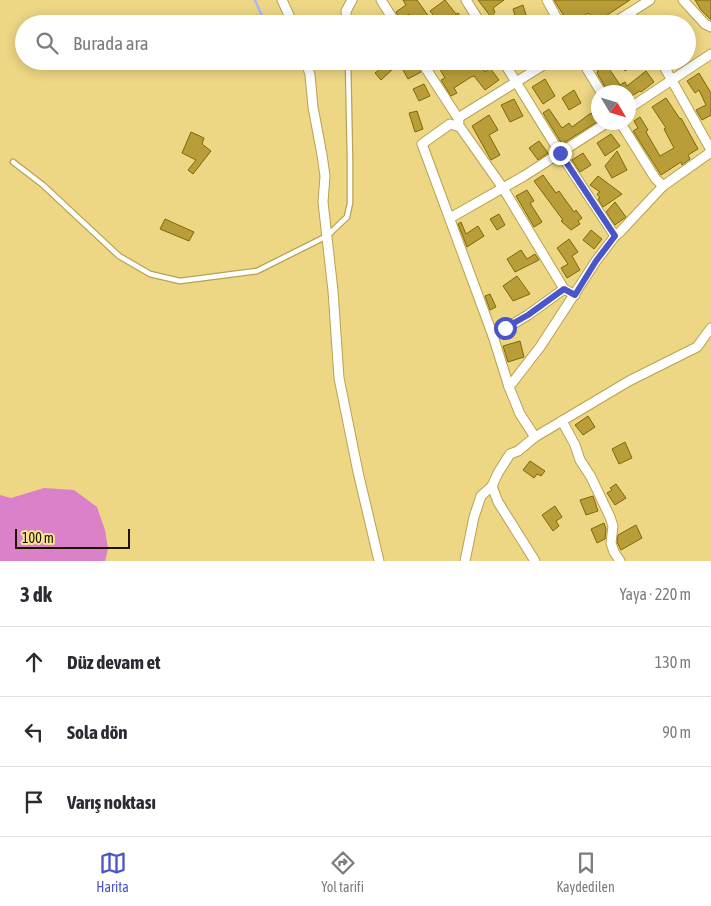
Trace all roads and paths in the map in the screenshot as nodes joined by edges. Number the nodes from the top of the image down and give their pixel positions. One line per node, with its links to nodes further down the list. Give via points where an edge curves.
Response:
1 (282, 0): 9 (street)
2 (352, 0): 10 (street)
3 (381, 0): 11 (street)
4 (466, 0): 12 (street)
5 (547, 0): 13 (street)
6 (650, 0): 8 (street)
7 (683, 0): 15 (street)
8 (630, 13): 14 (street)
9 (289, 15)
10 (346, 15)
11 (390, 15)
12 (475, 15)
13 (555, 15)
14 (627, 15)
15 (711, 27)
16 (711, 54): 17 (street)
17 (696, 64)
18 (309, 70): 39 (street, via 325,176 323,202)
19 (348, 70): 39 (lane, via 350,203 347,217)
20 (427, 70): 30 (street)
21 (509, 70): 27 (street)
22 (535, 70): 27 (street)
23 (588, 70): 28 (street)
24 (666, 70): 26 (street)
25 (687, 70): 26 (street)
26 (672, 80): 29 (street); 33 (street)
27 (516, 82): 30 (street); 34 (street)
28 (597, 85)
29 (636, 104)
30 (459, 122): 37 (street); 38 (street, via 450,124 422,144)
31 (596, 130): 34 (street)
32 (625, 130): 36 (street)
33 (711, 151): 36 (street)
34 (560, 153): 37 (street); 40 (street)
35 (13, 162): 39 (lane, via 43,185 119,256 158,276 180,281 257,271)
36 (663, 186): 40 (street)
37 (503, 188): 38 (street); 41 (street)
38 (450, 218): 44 (street)
39 (327, 236): 49 (street, via 339,378)
40 (615, 236): 42 (street)
41 (564, 289): 42 (street); 44 (street)
42 (575, 295): 45 (street)
43 (711, 328): 46 (street, via 697,347 629,381)
44 (493, 336): 45 (street)
45 (509, 387): 47 (street, via 520,414)
46 (562, 421): 47 (street); 52 (street, via 610,517 613,526 611,543)
47 (535, 437): 48 (street, via 510,454)
48 (492, 486): 50 (street, via 481,496); 51 (street, via 498,502)
49 (379, 561)
50 (465, 561)
51 (535, 561)
52 (620, 561)

